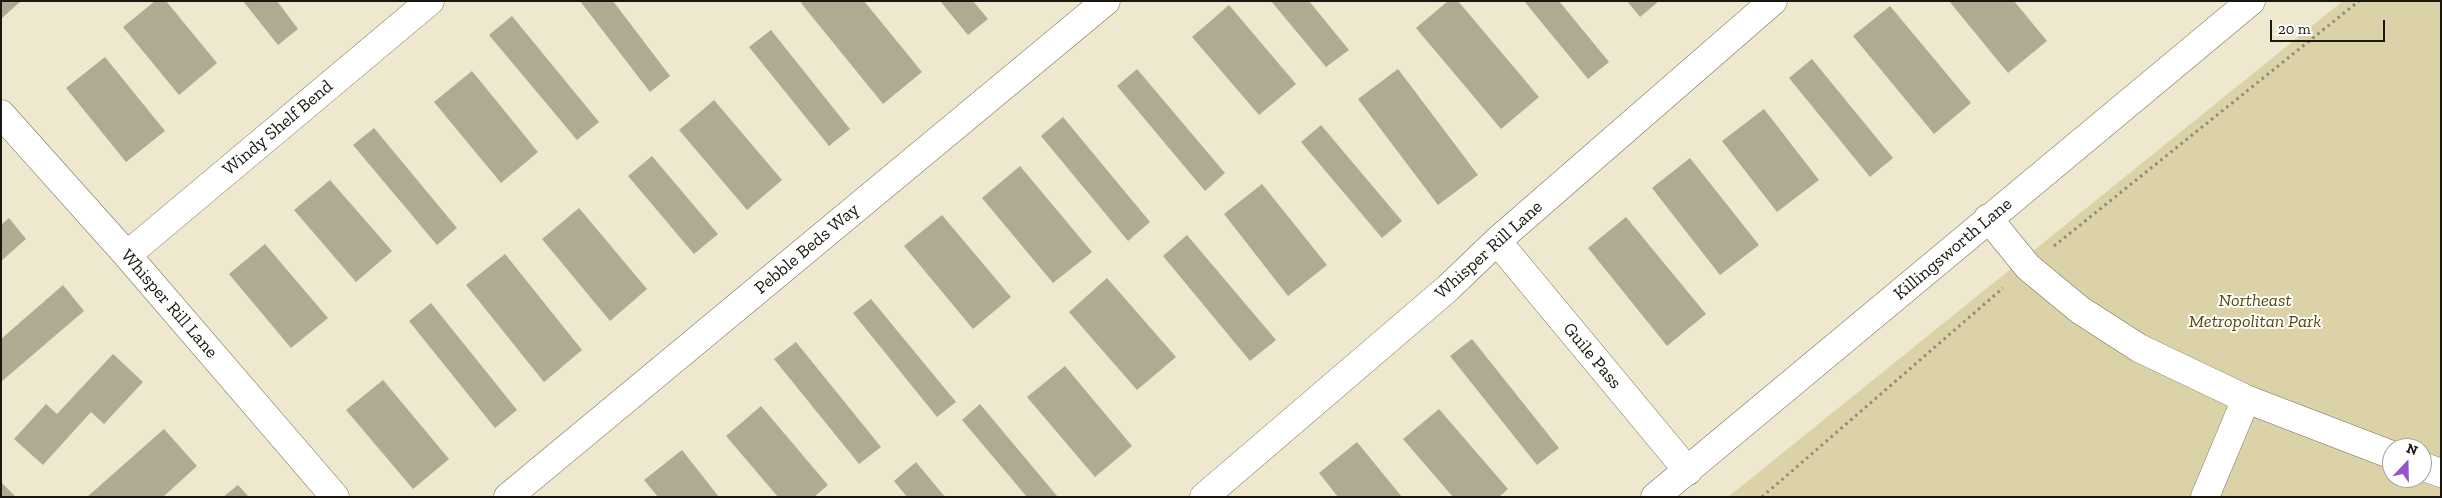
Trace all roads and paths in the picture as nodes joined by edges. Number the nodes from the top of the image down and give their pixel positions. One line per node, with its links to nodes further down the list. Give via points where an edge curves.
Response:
1 (430, 1): 10 (street, Windy Shelf Bend)
2 (1106, 1): 16 (street, Pebble Beds Way)
3 (1773, 1): 8 (street, Whisper Rill Lane)
4 (2251, 1): 7 (street, Killingsworth Lane)
5 (2359, 1): 9 (path)
6 (1, 114): 10 (street, Whisper Rill Lane)
7 (1988, 218): 12 (street, via 2028,267 2080,310 2139,348); 14 (street, Killingsworth Lane)
8 (1497, 241): 14 (street, Guile Pass); 17 (street, Whisper Rill Lane, via 1448,288)
9 (2050, 249)
10 (127, 255): 15 (street, Whisper Rill Lane)
11 (2008, 284): 19 (path)
12 (2246, 399): 13 (street); 20 (street)
13 (2382, 451)
14 (1688, 470): 18 (street, Killingsworth Lane)
15 (335, 497)
16 (508, 497)
17 (1204, 497)
18 (1655, 497)
19 (1762, 497)
20 (2205, 497)

